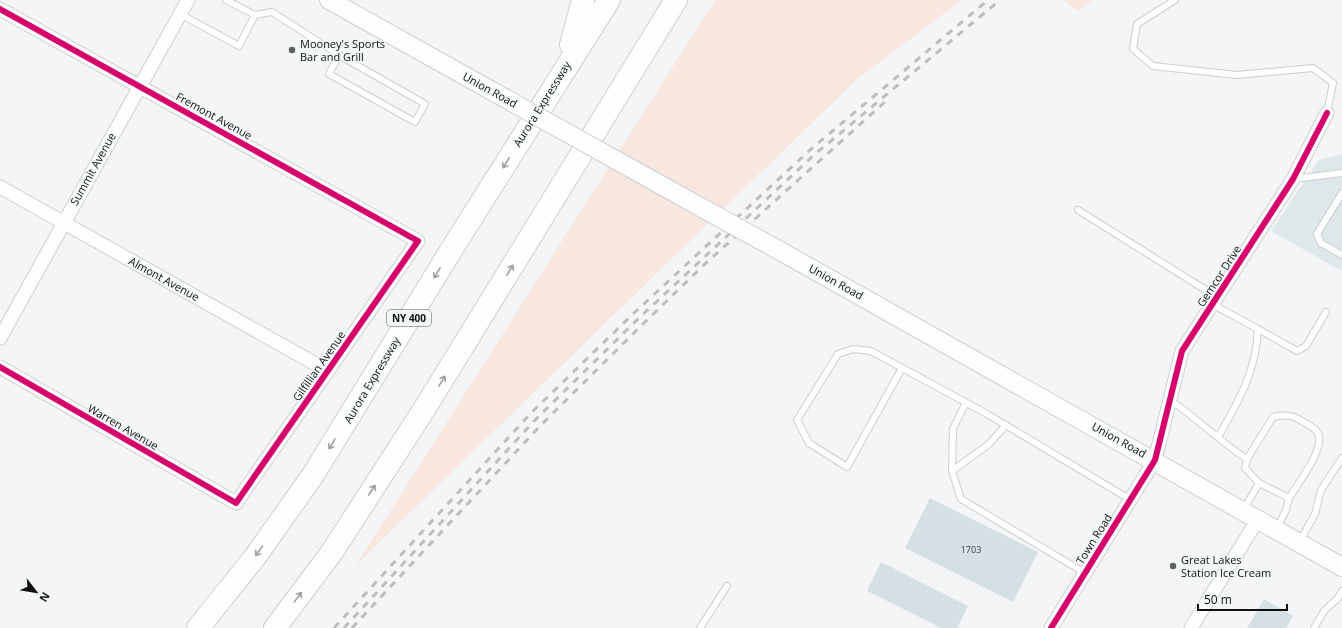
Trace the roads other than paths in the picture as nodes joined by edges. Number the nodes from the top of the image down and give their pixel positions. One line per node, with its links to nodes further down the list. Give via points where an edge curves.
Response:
1 (188, 0): 9 (street, Summit Avenue)
2 (226, 0): 10 (lane)
3 (329, 0): 36 (main road, Union Road, bridge)
4 (584, 0): 12 (highway)
5 (609, 0): 12 (highway, Aurora Expressway / NY 400)
6 (676, 0): 50 (highway, one-way to 6, via 332,552 425,408)
7 (1175, 0): 14 (lane, via 1137,24 1133,49 1153,66 1237,75 1314,68 1333,82)
8 (0, 9): 13 (street, Fremont Avenue)
9 (180, 14): 10 (lane, via 239,46); 13 (street, Summit Avenue)
10 (255, 16): 11 (lane, via 272,12)
11 (339, 55): 11 (lane, via 425,104 414,122 329,74)
12 (563, 72): 49 (highway, Aurora Expressway / NY 400, one-way to 49, via 313,476 255,557)
13 (139, 86): 20 (street, Summit Avenue); 21 (street, Fremont Avenue)
14 (1327, 113): 16 (street, Gemcor Drive)
15 (1342, 173): 16 (lane)
16 (1293, 179): 23 (street, Gemcor Drive)
17 (0, 187): 20 (street, Almont Avenue)
18 (1342, 193): 22 (lane, via 1318,234 1321,243)
19 (1078, 210): 23 (lane)
20 (64, 222): 26 (street, Summit Avenue); 29 (street, Almont Avenue)
21 (418, 241): 29 (street, Gilfillian Avenue)
22 (1342, 255)
23 (1215, 300): 25 (lane); 30 (street, Gemcor Drive, via 1182,352)
24 (1326, 312): 25 (lane, via 1306,346 1297,351)
25 (1258, 329): 33 (lane, via 1258,347 1242,395)
26 (0, 338)
27 (0, 367): 41 (street, Warren Avenue)
28 (902, 368): 28 (lane, via 871,351 853,349 838,354 797,420 809,443 847,466); 31 (lane)
29 (328, 371): 41 (street, Gilfillian Avenue)
30 (1170, 400): 33 (lane); 36 (street, Gemcor Drive)
31 (966, 402): 32 (lane); 37 (lane, via 952,429)
32 (1006, 425): 37 (lane, via 989,444); 40 (lane)
33 (1218, 437): 35 (lane)
34 (1342, 458): 44 (lane, via 1321,490 1315,514)
35 (1247, 459): 38 (lane, via 1244,468); 39 (lane, via 1273,417 1296,417 1317,432 1320,440 1318,450)
36 (1155, 460): 40 (street, Town Road); 42 (main road, Union Road)
37 (952, 470): 46 (lane, via 961,499)
38 (1259, 483): 39 (lane); 42 (lane)
39 (1289, 498): 43 (lane)
40 (1131, 500): 46 (street, Town Road)
41 (236, 503)
42 (1251, 515): 43 (main road, Union Road); 53 (street)
43 (1276, 530): 44 (main road, Union Road)
44 (1299, 543): 45 (main road, Union Road)
45 (1342, 567)
46 (1085, 573): 52 (street, Town Road)
47 (727, 586): 51 (lane)
48 (1342, 591): 54 (lane, via 1324,611)
49 (198, 628)
50 (274, 628)
51 (700, 628)
52 (1051, 628)
53 (1192, 628)
54 (1314, 628)

